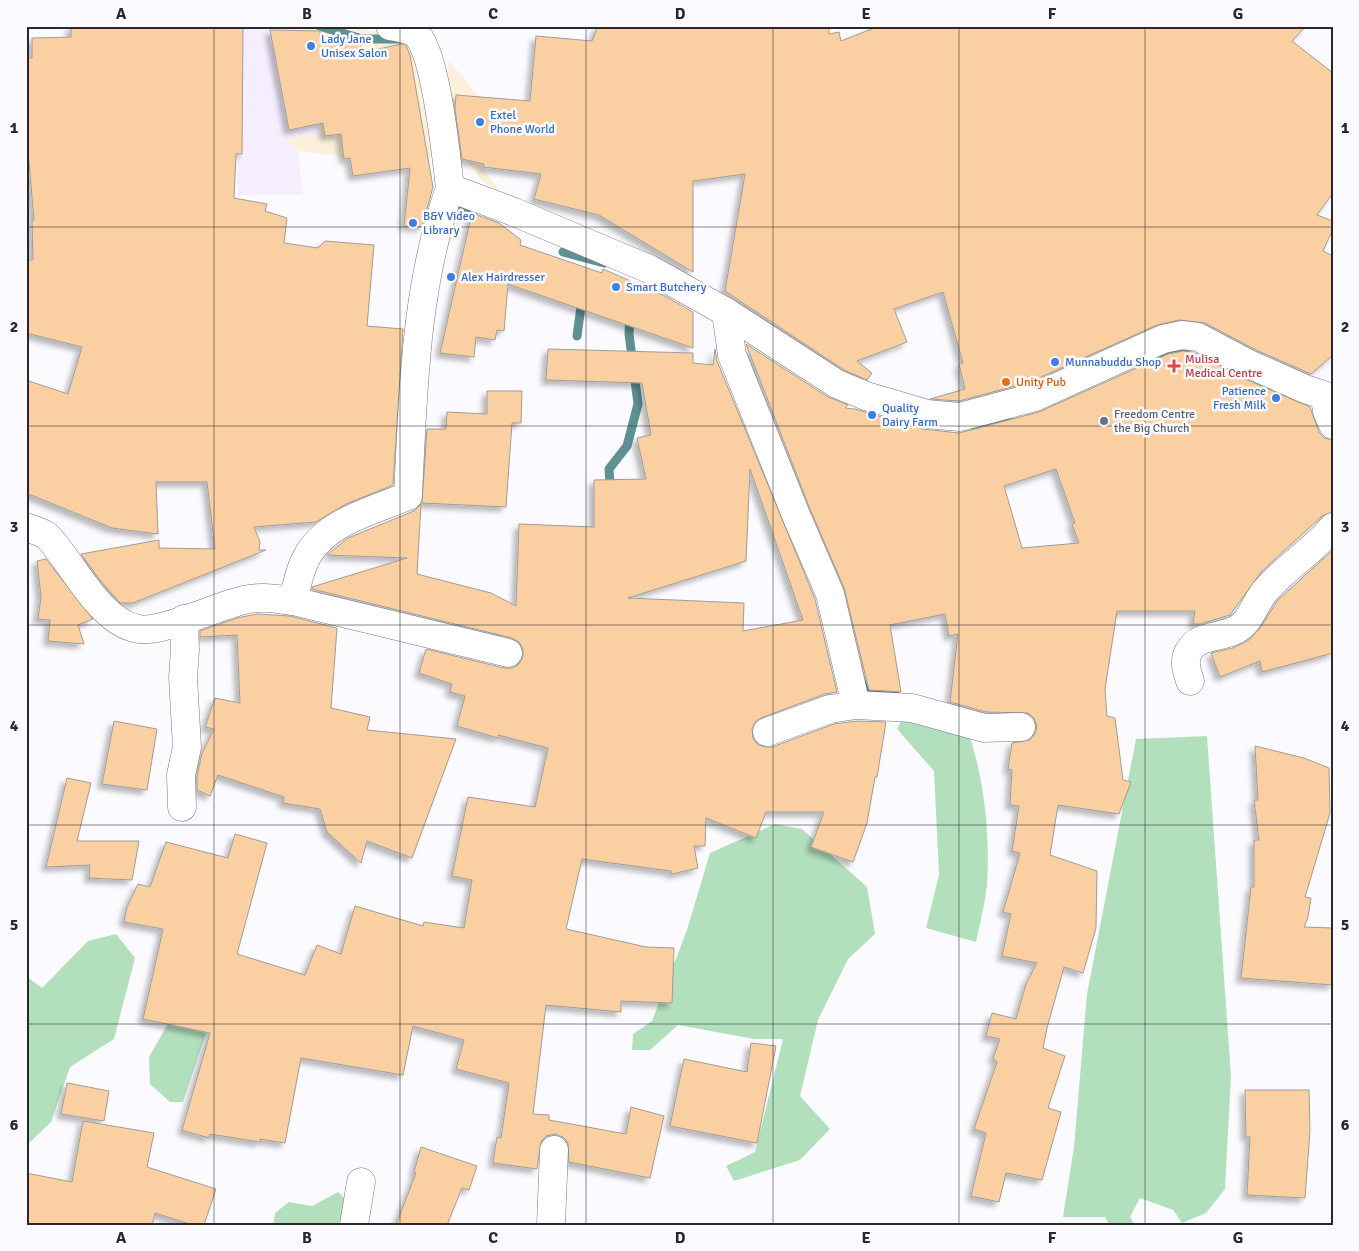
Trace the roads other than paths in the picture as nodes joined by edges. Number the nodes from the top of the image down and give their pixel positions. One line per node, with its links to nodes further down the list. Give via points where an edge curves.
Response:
1 (390, 26): 2 (street, via 419,37 428,60 441,117)
2 (450, 188): 3 (street, via 634,262); 8 (street, via 438,224 418,326 408,496 323,536 302,567)
3 (726, 312): 4 (street, via 838,384 866,396 941,416 960,417 1035,397 1163,339 1182,335 1198,337 1234,357); 12 (street, via 732,355 830,594)
4 (1329, 398): 5 (street, via 1327,411)
5 (1333, 424)
6 (26, 527): 9 (street, via 46,535 91,596 123,623 150,630)
7 (1333, 527): 11 (street, via 1265,591 1246,621 1233,631 1200,641 1189,650 1186,669)
8 (293, 601): 9 (street, via 256,598); 10 (street)
9 (184, 619): 15 (street, via 187,747 182,775)
10 (508, 653)
11 (1190, 681)
12 (856, 705): 13 (street, via 912,708 984,728); 14 (street, via 830,709)
13 (1021, 727)
14 (767, 732)
15 (182, 807)
16 (554, 1150): 19 (street)
17 (361, 1182): 18 (street)
18 (354, 1225)
19 (551, 1225)

